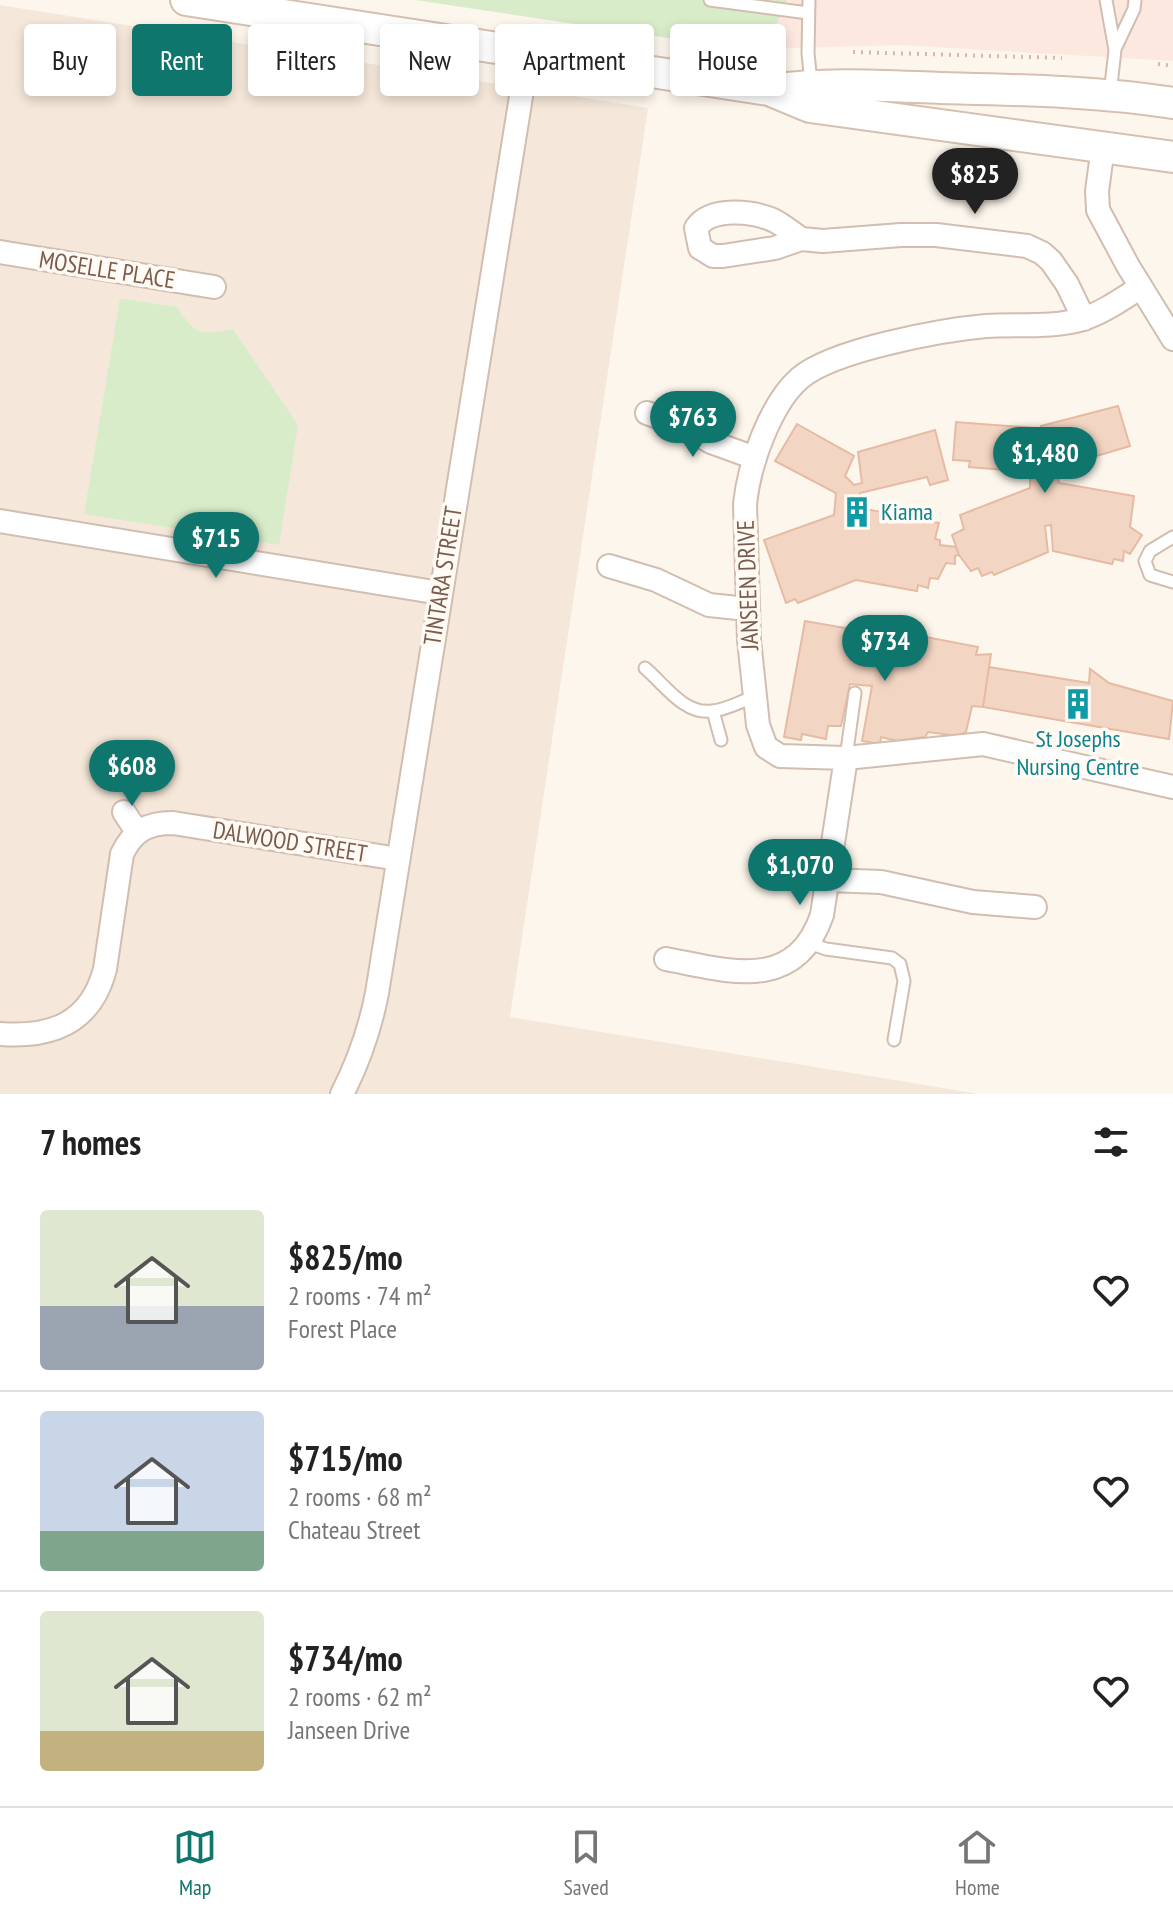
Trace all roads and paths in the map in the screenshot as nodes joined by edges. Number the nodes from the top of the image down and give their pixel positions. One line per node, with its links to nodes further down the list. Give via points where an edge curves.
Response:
1 (186, 0): 6 (main road)
2 (710, 0): 5 (lane)
3 (1135, 0): 7 (lane)
4 (1107, 2): 7 (lane)
5 (809, 6): 12 (lane)
6 (495, 47)
7 (1115, 50): 14 (lane)
8 (853, 52): 9 (path)
9 (1062, 58)
10 (1158, 64): 11 (path)
11 (1173, 66)
12 (811, 84): 13 (main road); 14 (main road)
13 (786, 88)
14 (1110, 95): 17 (main road); 18 (main road)
15 (521, 96): 32 (street, TINTARA STREET)
16 (783, 96): 18 (main road, via 810,107)
17 (1173, 103)
18 (1103, 147): 19 (main road); 23 (street, via 1098,210)
19 (1173, 157)
20 (801, 239): 24 (street, via 936,235 1035,248 1067,284)
21 (0, 252): 22 (street, MOSELLE PLACE)
22 (214, 287)
23 (1141, 287): 24 (street, JANSEEN DRIVE); 25 (street)
24 (1084, 319): 27 (street, JANSEEN DRIVE, via 955,329 827,362 789,390)
25 (1173, 339)
26 (647, 413): 27 (street)
27 (755, 458): 33 (street, JANSEEN DRIVE, via 745,504)
28 (0, 521): 32 (street)
29 (1173, 537): 31 (lane, via 1150,551 1145,561 1150,575)
30 (609, 566): 33 (street, via 699,601)
31 (1173, 582)
32 (440, 593): 43 (street, TINTARA STREET)
33 (747, 609): 36 (street, JANSEEN DRIVE)
34 (645, 668): 37 (lane, via 689,706)
35 (855, 693): 39 (lane)
36 (754, 697): 37 (lane); 39 (street, JANSEEN DRIVE, via 761,739 773,754)
37 (713, 711): 38 (lane)
38 (721, 740)
39 (846, 758): 40 (street, JANSEEN DRIVE, via 983,744); 44 (street)
40 (1173, 787)
41 (124, 812): 42 (street)
42 (137, 832): 43 (street, DALWOOD STREET, via 173,823); 48 (street, via 122,854 105,969 93,1000 54,1030)
43 (398, 859): 50 (street, TINTARA STREET, via 369,1031)
44 (829, 880): 45 (street, via 881,882 973,902); 46 (street)
45 (1035, 907)
46 (809, 943): 47 (street, via 790,961 763,971 729,971); 49 (lane, via 897,960 904,981)
47 (666, 959)
48 (0, 1034)
49 (894, 1040)
50 (342, 1094)

